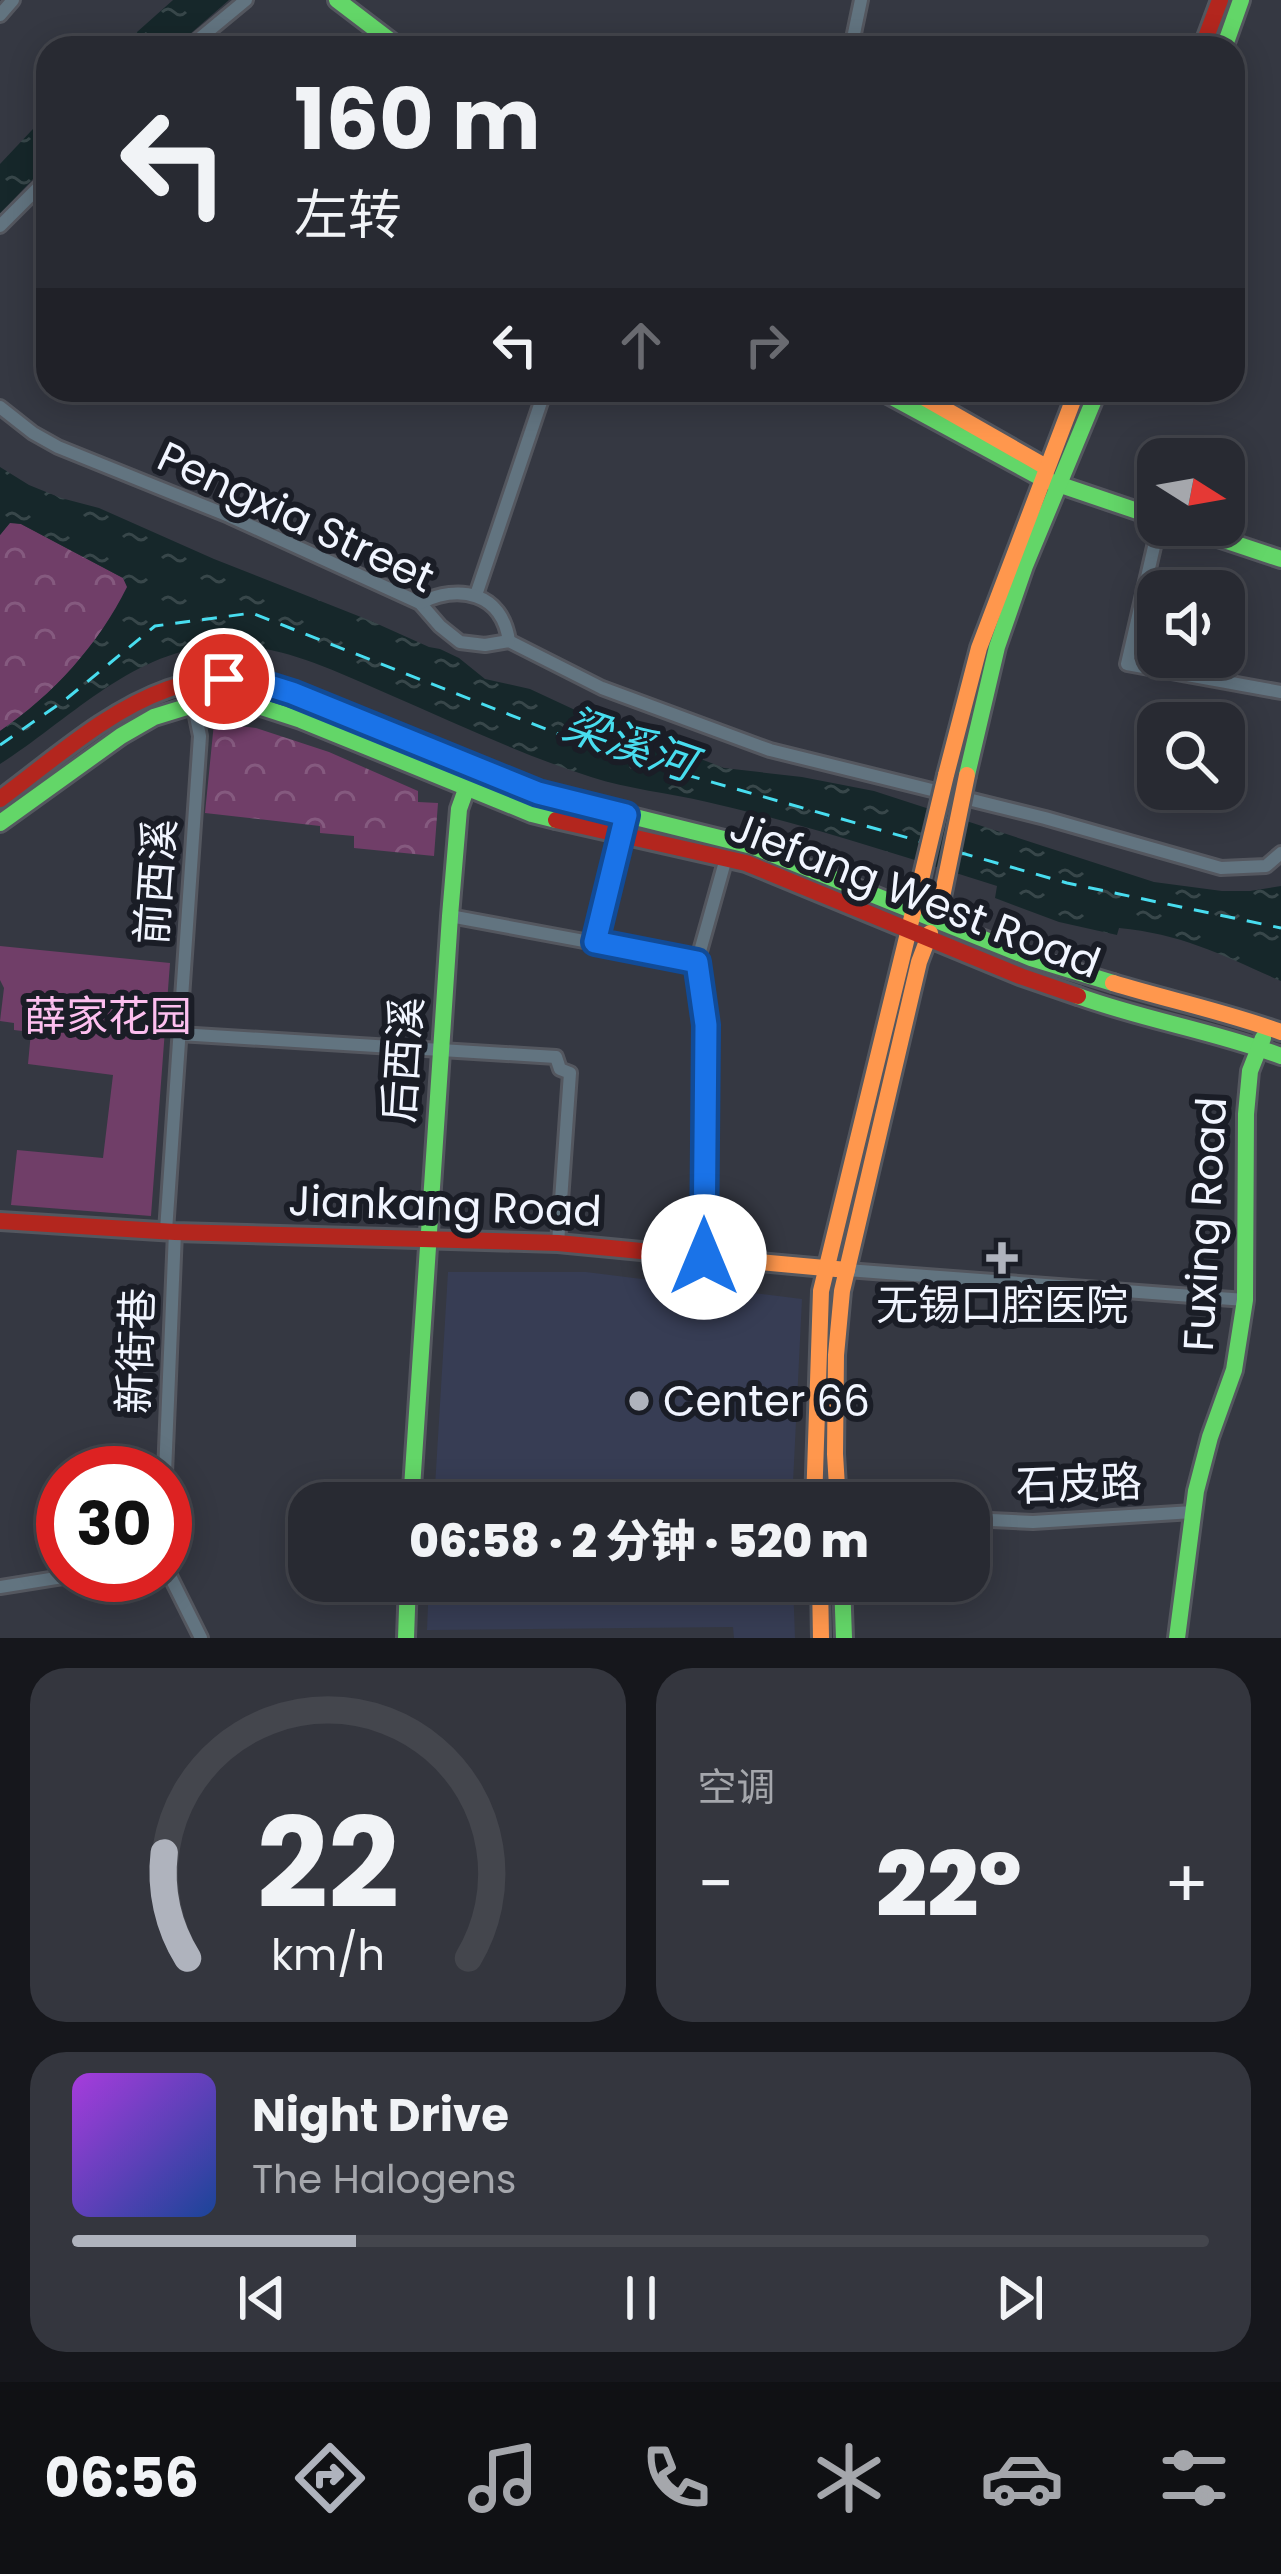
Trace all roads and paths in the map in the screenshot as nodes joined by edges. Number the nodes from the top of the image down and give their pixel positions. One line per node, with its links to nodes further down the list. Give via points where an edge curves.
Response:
1 (14, 0): 8 (street)
2 (246, 0): 9 (street)
3 (320, 0): 10 (main road)
4 (337, 0): 11 (main road)
5 (861, 0): 12 (street)
6 (1220, 0): 13 (main road)
7 (1241, 0): 14 (main road)
8 (0, 15)
9 (202, 36)
10 (367, 36)
11 (384, 36)
12 (854, 36)
13 (1206, 36)
14 (1229, 36)
15 (36, 190): 16 (street)
16 (0, 226)
17 (541, 402): 31 (street)
18 (903, 402): 23 (main road)
19 (931, 402): 23 (main road)
20 (1074, 402): 23 (main road)
21 (1092, 402): 23 (main road)
22 (0, 407): 32 (street, Pengxia Street, via 58,447)
23 (1053, 477): 24 (main road); 25 (main road); 44 (main road, bridge, via 1010,559 979,648); 46 (main road, bridge, via 997,647)
24 (1137, 501)
25 (1137, 513)
26 (1245, 537): 29 (main road)
27 (1153, 546): 35 (street, via 1127,664)
28 (1242, 546): 30 (main road)
29 (1281, 549)
30 (1281, 559)
31 (476, 595): 32 (street, via 445,593); 33 (street, via 497,613)
32 (420, 603): 33 (street, Pengxia Street, via 460,642)
33 (509, 641): 42 (street, Pengxia Street, via 602,688 770,750 1221,868 1266,866)
34 (189, 682): 36 (street, 前西溪); 37 (main road, Jiefang West Road, via 276,688); 39 (main road, Jiefang West Road, via 108,722)
35 (1281, 692)
36 (194, 705): 38 (main road, Jiefang West Road, via 272,710); 40 (main road, Jiefang West Road, via 122,736); 52 (street, 前西溪, via 200,736)
37 (474, 768): 38 (main road, 后西溪); 41 (main road, Jiefang West Road)
38 (466, 788): 41 (main road, Jiefang West Road, via 532,814); 45 (main road, 后西溪)
39 (0, 799)
40 (0, 823)
41 (624, 824): 43 (main road, Jiefang West Road); 44 (main road, Jiefang West Road, via 752,846); 49 (street)
42 (1281, 853)
43 (726, 858): 47 (main road, Jiefang West Road); 50 (street)
44 (912, 912): 46 (main road, Jiefang West Road); 47 (main road)
45 (450, 916): 49 (street); 54 (main road, 后西溪)
46 (935, 921): 48 (main road); 51 (main road, Jiefang West Road, via 1030,958)
47 (909, 931): 48 (main road, Jiefang West Road); 61 (main road)
48 (928, 939): 53 (main road, Jiefang West Road, via 1116,1010); 62 (main road)
49 (595, 942): 50 (street)
50 (697, 962): 60 (street, via 706,1025)
51 (1274, 1029): 53 (main road, Fuxing Road)
52 (179, 1034): 54 (street); 57 (street, 前西溪)
53 (1259, 1047): 55 (main road, Jiefang West Road); 63 (main road, Fuxing Road, via 1246,1114)
54 (440, 1052): 58 (main road, 后西溪); 59 (street, via 556,1058 570,1073)
55 (1281, 1056)
56 (0, 1221): 57 (main road, Jiankang Road)
57 (171, 1232): 58 (main road, Jiankang Road); 64 (street, 新街巷)
58 (427, 1239): 59 (main road, Jiankang Road); 65 (main road, 后西溪)
59 (558, 1243): 60 (main road, Jiankang Road)
60 (704, 1257): 61 (main road, Jiankang Road)
61 (827, 1268): 62 (main road, Jiankang Road); 66 (main road)
62 (847, 1270): 63 (street, Jiankang Road); 67 (main road, via 836,1355)
63 (1245, 1300): 68 (main road, Fuxing Road, via 1234,1370)
64 (166, 1446)
65 (412, 1482)
66 (814, 1482)
67 (837, 1482)
68 (1192, 1512): 69 (street, 石皮路); 80 (main road, Fuxing Road)
69 (990, 1520)
70 (36, 1581): 71 (street)
71 (0, 1587)
72 (184, 1602): 76 (street)
73 (407, 1602): 77 (main road)
74 (820, 1602): 78 (main road)
75 (843, 1602): 79 (main road)
76 (202, 1638)
77 (406, 1638)
78 (821, 1638)
79 (844, 1638)
80 (1178, 1638)

